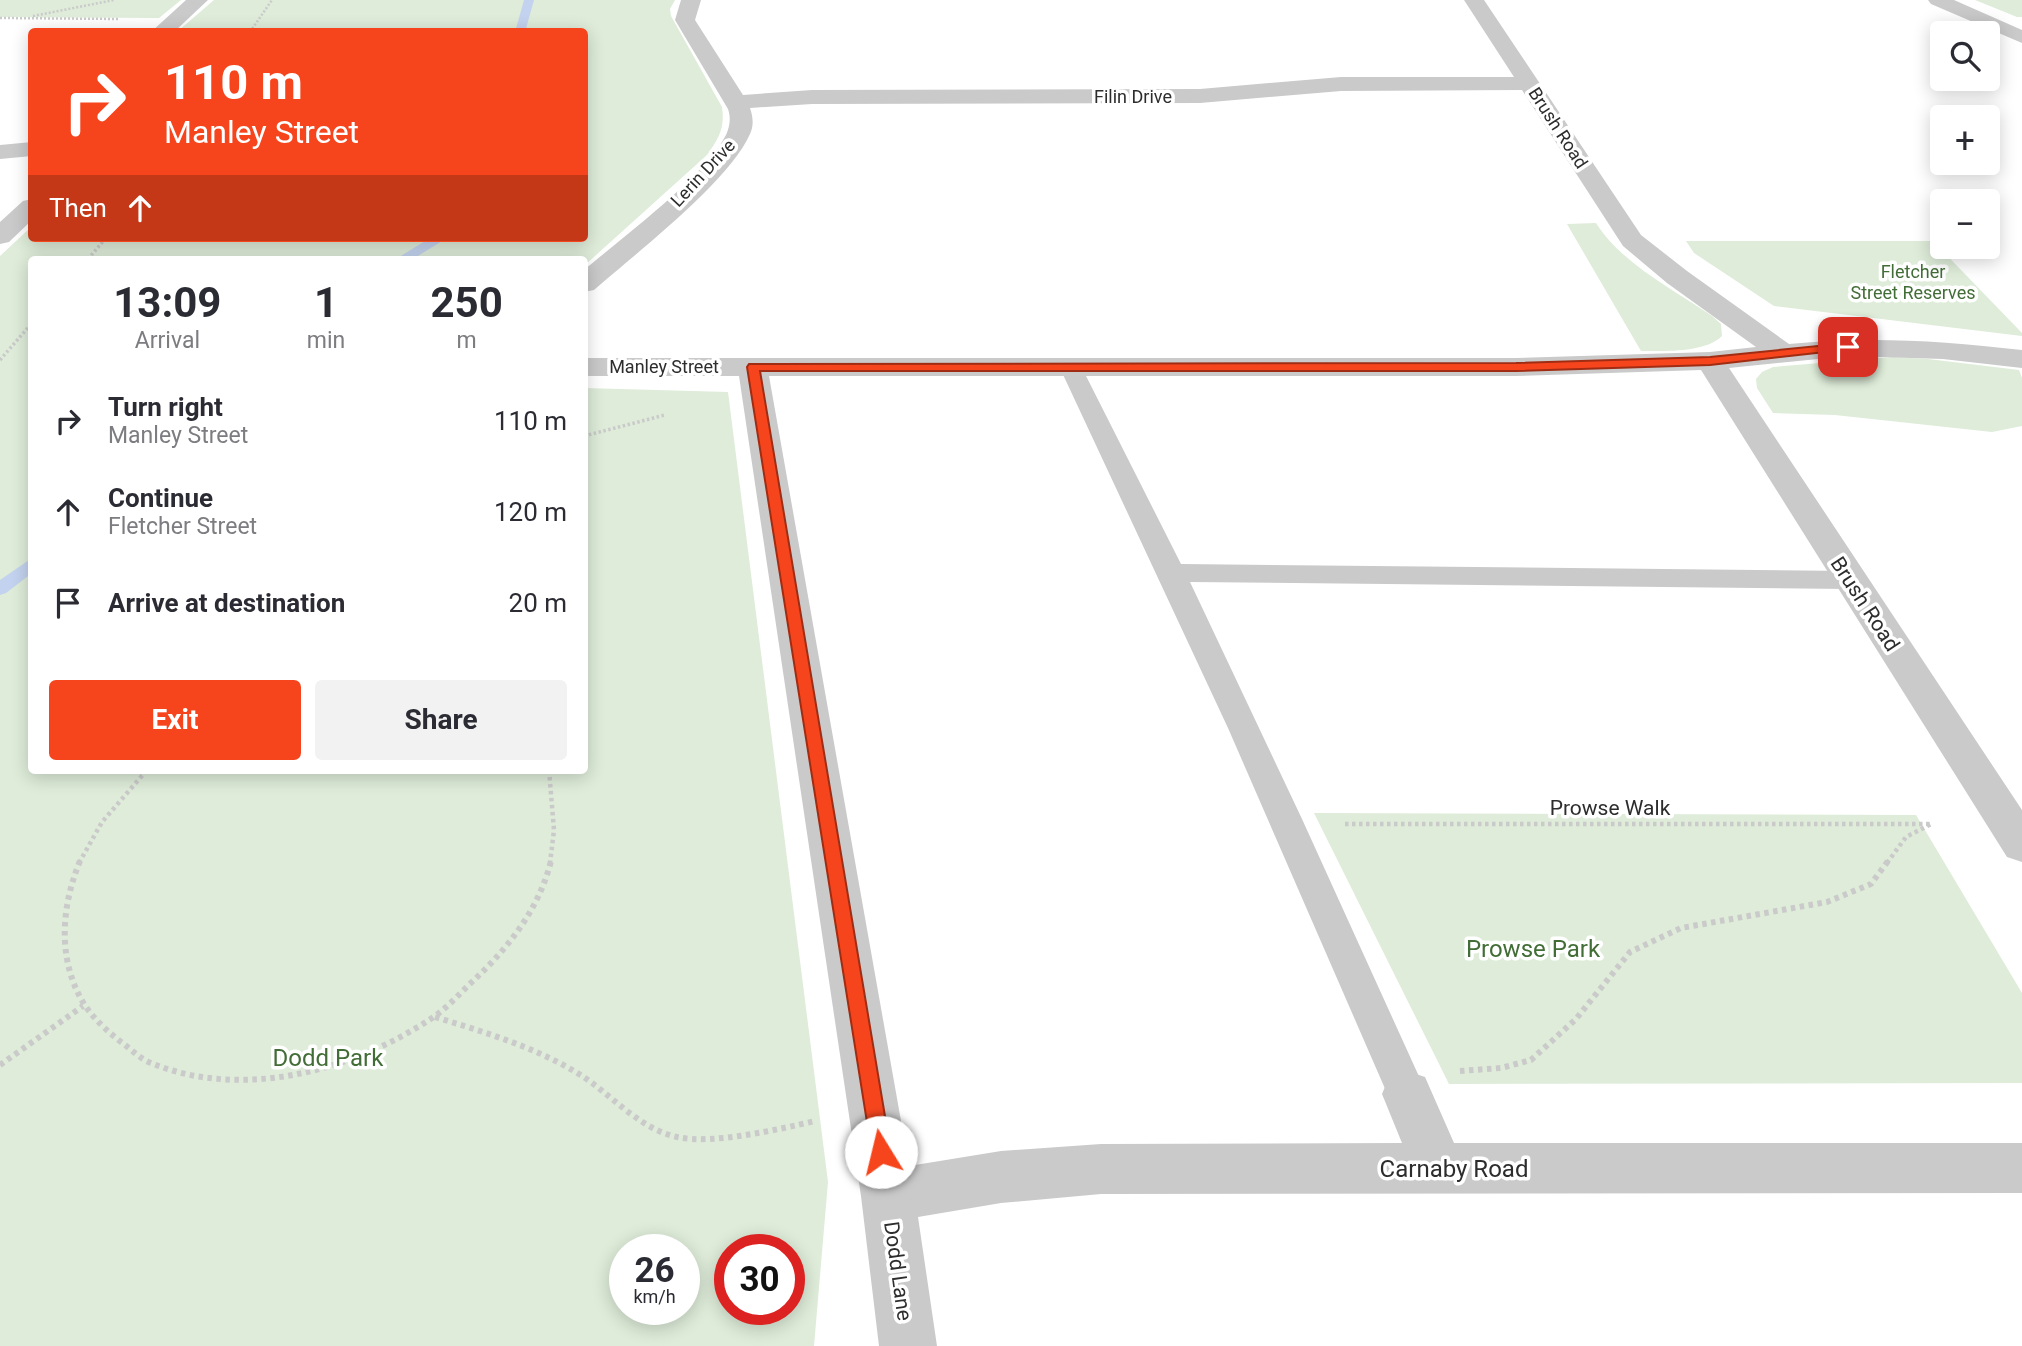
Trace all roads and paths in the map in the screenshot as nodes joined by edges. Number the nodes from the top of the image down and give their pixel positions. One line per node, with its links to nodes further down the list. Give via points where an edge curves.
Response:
1 (114, 0): 8 (path)
2 (198, 0): 10 (street)
3 (272, 0): 11 (path)
4 (691, 0): 14 (street, Lerin Drive, via 685,20)
5 (1474, 0): 13 (street, Brush Road)
6 (1938, 0): 12 (street)
7 (0, 18): 8 (path)
8 (22, 18): 9 (path)
9 (127, 19)
10 (166, 28)
11 (253, 28)
12 (2022, 37)
13 (1529, 83): 14 (street, Filin Drive, via 1353,83 1200,96 812,97); 25 (street, Brush Road, via 1632,240)
14 (736, 102): 23 (street, Lerin Drive, via 743,120 738,137 721,160)
15 (28, 149): 16 (street)
16 (0, 152)
17 (28, 163): 18 (street)
18 (0, 164)
19 (28, 210): 20 (street)
20 (0, 236)
21 (103, 242): 22 (path)
22 (91, 256)
23 (588, 280)
24 (28, 328): 27 (path)
25 (1781, 352): 26 (street, Manley Street, via 1893,347); 28 (street, Manley Street)
26 (2022, 359)
27 (0, 360)
28 (1710, 361): 29 (street, Manley Street, via 1516,367); 33 (street, Brush Road)
29 (1070, 366): 31 (street, Manley Street); 32 (lane)
30 (588, 367): 31 (street, Manley Street)
31 (753, 367): 42 (street, Dodd Lane)
32 (1172, 573): 33 (lane); 36 (lane)
33 (1849, 580): 37 (street, Brush Road)
34 (144, 774): 38 (path, via 103,821 76,867 64,908 64,955)
35 (549, 774): 39 (path, via 551,862 538,899 510,945)
36 (1289, 824): 41 (lane); 41 (path, Prowse Walk, via 1932,824 1906,837 1871,884 1827,902 1681,928 1630,952 1576,1019 1531,1060 1501,1068 1441,1072)
37 (2022, 845)
38 (83, 1006): 39 (path, via 106,1033 150,1062 196,1076 253,1079 317,1070 379,1047); 40 (path)
39 (435, 1016): 42 (path, via 521,1044 678,1138 809,1123)
40 (0, 1065)
41 (1407, 1094): 44 (street)
42 (873, 1108): 45 (street, Dodd Lane)
43 (2022, 1168): 44 (street, Carnaby Road)
44 (1439, 1169): 45 (street, Carnaby Road, via 1101,1169 1000,1177)
45 (888, 1196): 46 (street, Dodd Lane)
46 (908, 1346)

